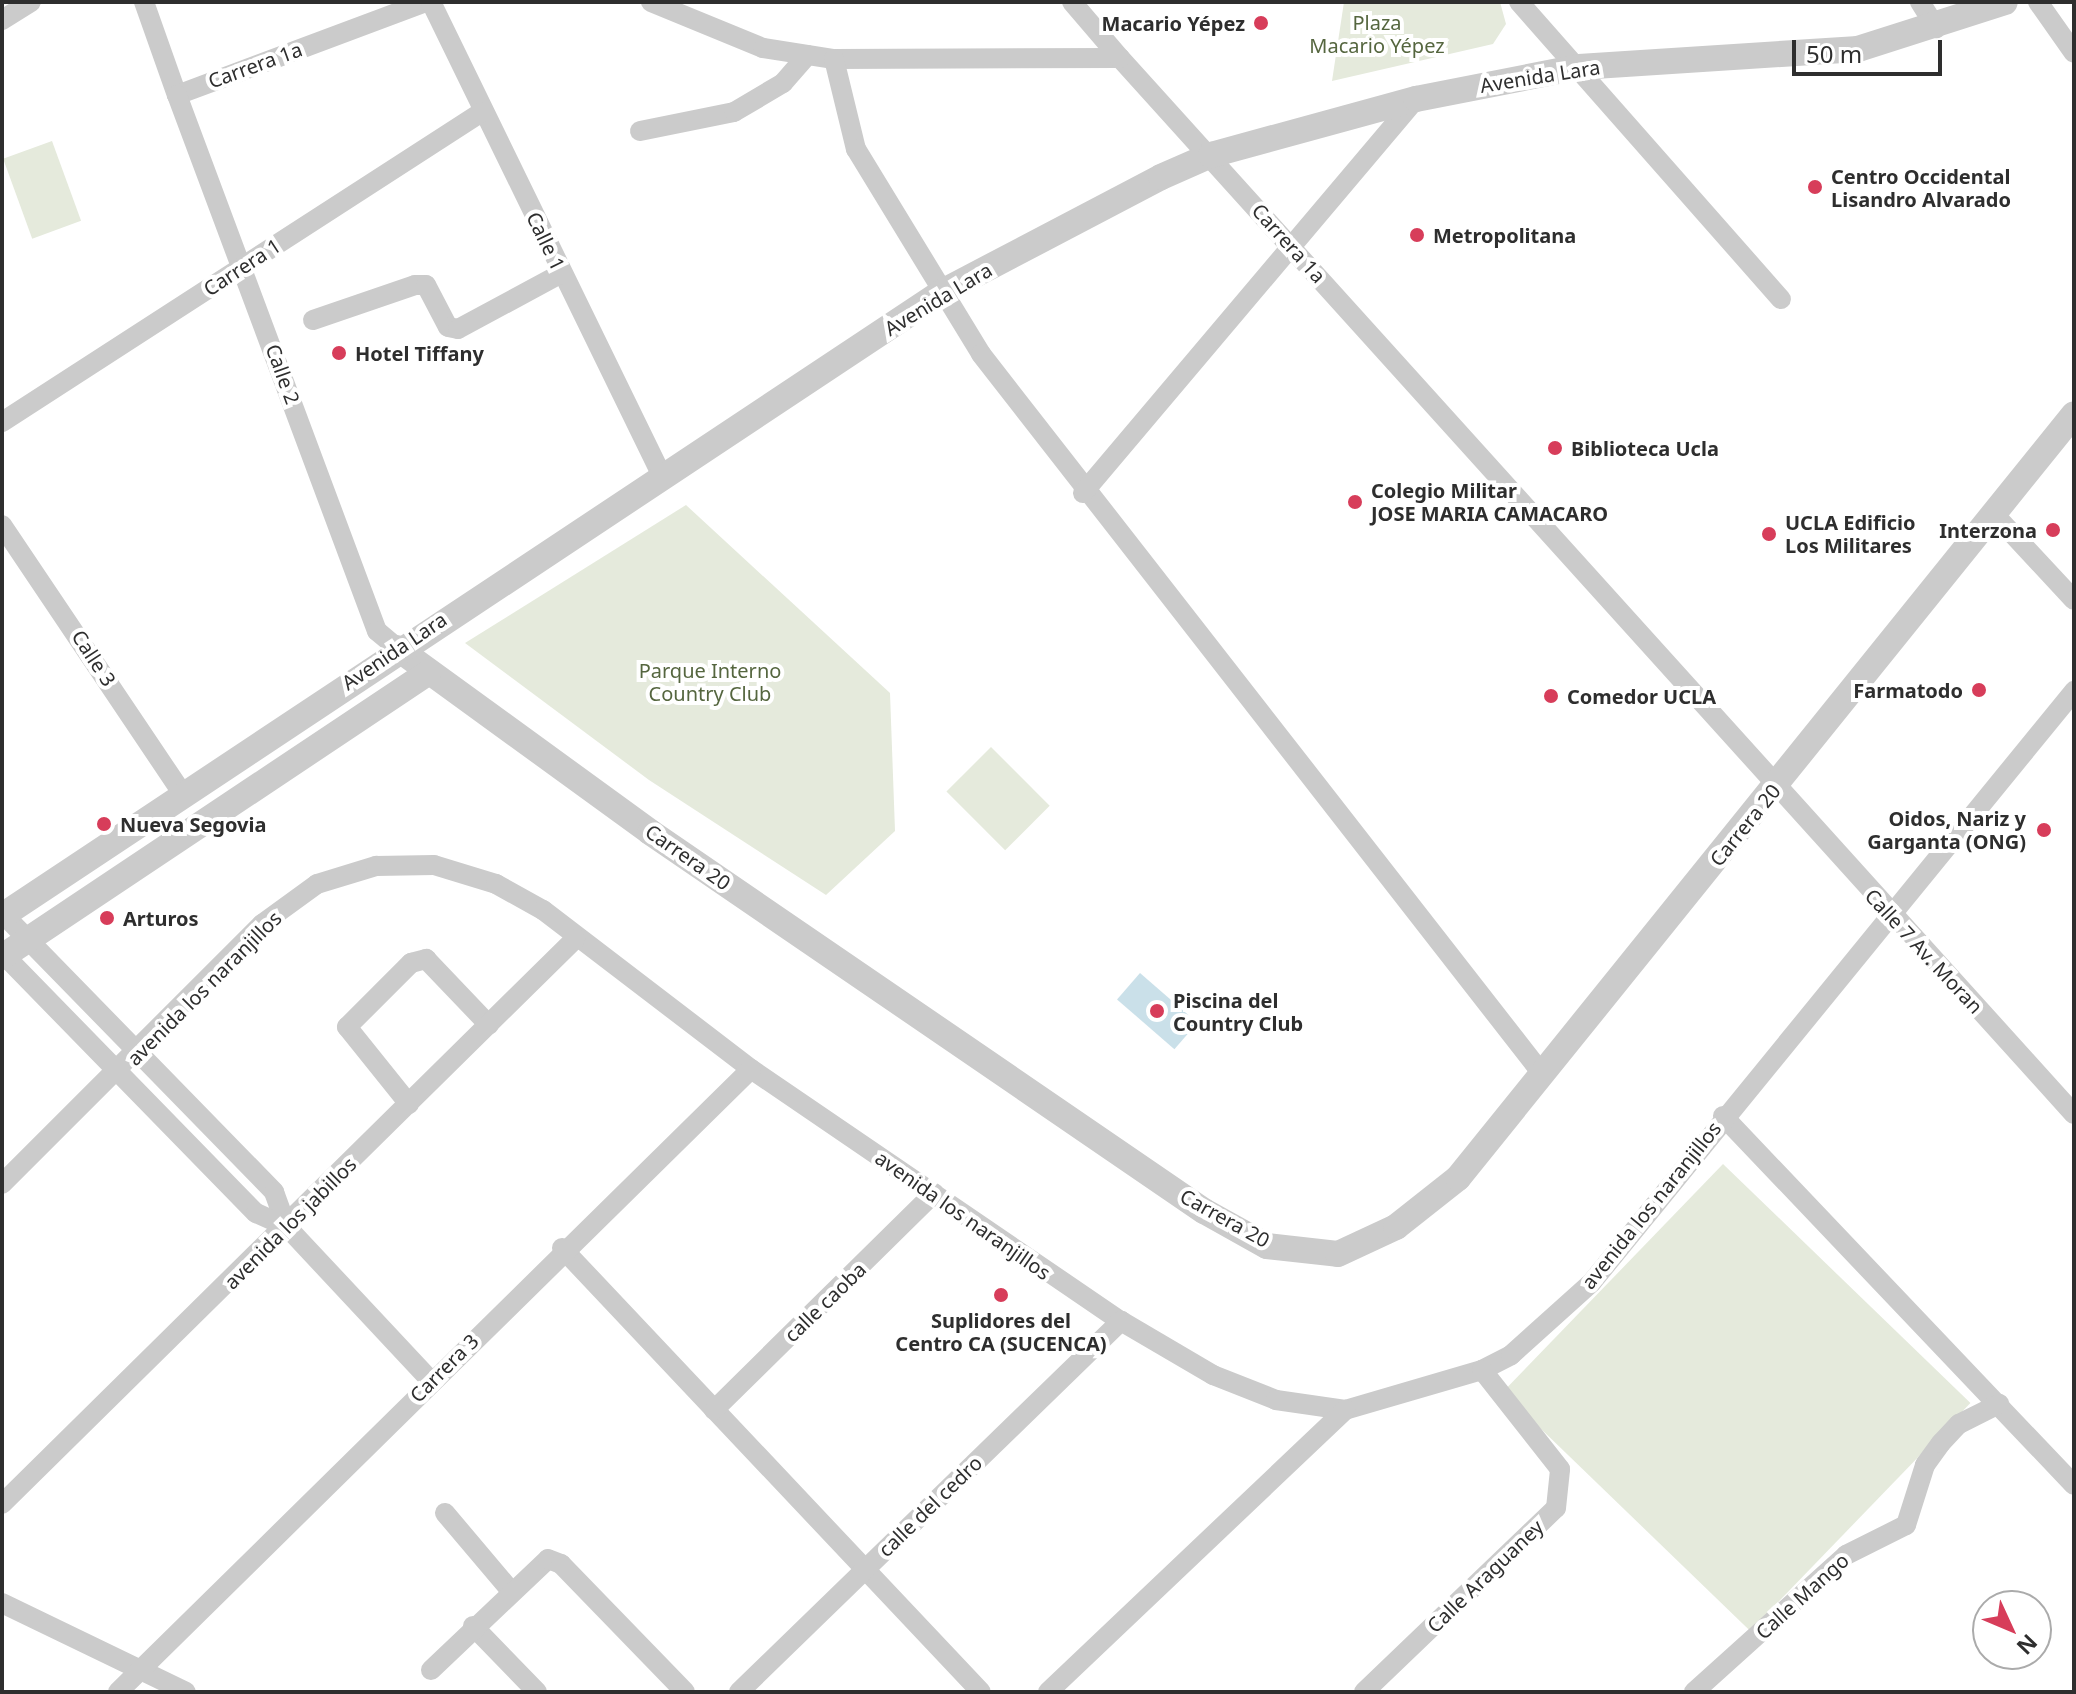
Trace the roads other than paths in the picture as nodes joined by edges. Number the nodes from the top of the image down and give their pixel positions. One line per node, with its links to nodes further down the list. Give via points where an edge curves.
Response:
1 (31, 2): 10 (street)
2 (144, 2): 17 (street)
3 (428, 2): 17 (street, Carrera 1a); 19 (street, Calle 1)
4 (651, 2): 13 (street, via 763,48)
5 (1072, 2): 14 (street, Carrera 1a)
6 (1519, 2): 16 (street)
7 (1920, 2): 11 (street)
8 (2005, 2): 11 (street, Avenida Lara)
9 (2038, 2): 12 (street)
10 (2, 20)
11 (1936, 28): 16 (street, Avenida Lara, via 1858,49)
12 (2074, 53)
13 (807, 55): 15 (street); 20 (street, via 783,83 734,112)
14 (1120, 58): 15 (street); 21 (street, Carrera 1a)
15 (834, 59): 25 (street, via 856,149)
16 (1579, 67): 18 (street, Avenida Lara); 26 (street)
17 (177, 95): 23 (street, Calle 2)
18 (1416, 99): 21 (street, Avenida Lara); 22 (street)
19 (482, 112): 23 (street, Carrera 1); 24 (street, Calle 1)
20 (640, 131)
21 (1211, 155): 22 (street, Carrera 1a); 25 (street, Avenida Lara)
22 (1290, 247): 31 (street); 38 (street, Carrera 1a)
23 (244, 267): 29 (street, Carrera 1); 35 (street, Calle 2, via 377,631)
24 (562, 273): 27 (street, via 458,329 448,327 426,285); 30 (street, Calle 1)
25 (942, 292): 30 (street, Avenida Lara); 31 (street)
26 (1781, 299)
27 (313, 320)
28 (2074, 414): 32 (street, Carrera 20)
29 (2, 422)
30 (663, 478): 35 (street, Avenida Lara)
31 (1083, 493): 49 (street)
32 (1994, 514): 34 (street); 38 (street, Carrera 20)
33 (2, 525): 39 (street, Calle 3)
34 (2074, 600)
35 (397, 648): 36 (street, Carrera 20); 39 (street, Avenida Lara)
36 (429, 672): 42 (street, Avenida Lara); 49 (street, Carrera 20, via 676,850 1204,1211 1267,1246 1338,1254 1396,1227 1458,1178)
37 (2074, 691): 40 (street, avenida los naranjillos)
38 (1775, 788): 40 (street, Calle 7 Av. Moran); 49 (street, Carrera 20)
39 (183, 794): 41 (street, Avenida Lara)
40 (1891, 915): 51 (street, Calle 7 Av. Moran); 52 (street, avenida los naranjillos)
41 (3, 916): 42 (street)
42 (31, 938): 44 (street, Avenida Lara); 46 (street)
43 (575, 939): 45 (street, avenida los jabillos); 46 (street, avenida los naranjillos, via 496,884 434,865 376,866 317,884 262,924); 48 (street, avenida los naranjillos)
44 (3, 955): 47 (street)
45 (489, 1025): 50 (street, avenida los jabillos); 50 (street, via 426,959 400,974 347,1031)
46 (141, 1053): 47 (street, avenida los naranjillos); 55 (street, via 274,1192)
47 (123, 1069): 53 (street, avenida los naranjillos); 55 (street, via 256,1213)
48 (751, 1069): 54 (street, avenida los naranjillos); 56 (street, Carrera 3)
49 (1543, 1075)
50 (409, 1104): 55 (street, avenida los jabillos)
51 (2074, 1114)
52 (1723, 1116): 58 (street, avenida los naranjillos, via 1592,1282 1521,1347); 60 (street)
53 (2, 1184)
54 (934, 1193): 57 (street, avenida los naranjillos); 61 (street, calle caoba)
55 (287, 1227): 59 (street); 64 (street, avenida los jabillos)
56 (562, 1248): 59 (street, Carrera 3); 61 (street)
57 (1121, 1321): 62 (street, avenida los naranjillos, via 1225,1380 1276,1400); 66 (street, calle del cedro)
58 (1482, 1370): 62 (street, avenida los naranjillos); 79 (street, Calle Araguaney, via 1560,1469 1556,1508)
59 (431, 1381): 70 (street, Carrera 3)
60 (1999, 1404): 63 (street); 80 (street, Calle Mango, via 1959,1424 1941,1443 1925,1465 1906,1525 1846,1555)
61 (714, 1410): 66 (street)
62 (1345, 1410): 78 (street)
63 (2074, 1485)
64 (2, 1504)
65 (445, 1513): 67 (street)
66 (867, 1567): 76 (street, calle del cedro); 77 (street)
67 (510, 1590): 69 (street); 75 (street, via 548,1559 561,1564)
68 (2, 1603): 70 (street)
69 (473, 1626): 71 (street); 74 (street)
70 (140, 1670): 72 (street, Carrera 3); 73 (street)
71 (431, 1670)
72 (118, 1692)
73 (186, 1692)
74 (537, 1692)
75 (685, 1692)
76 (739, 1692)
77 (981, 1692)
78 (1048, 1692)
79 (1364, 1692)
80 (1694, 1692)

